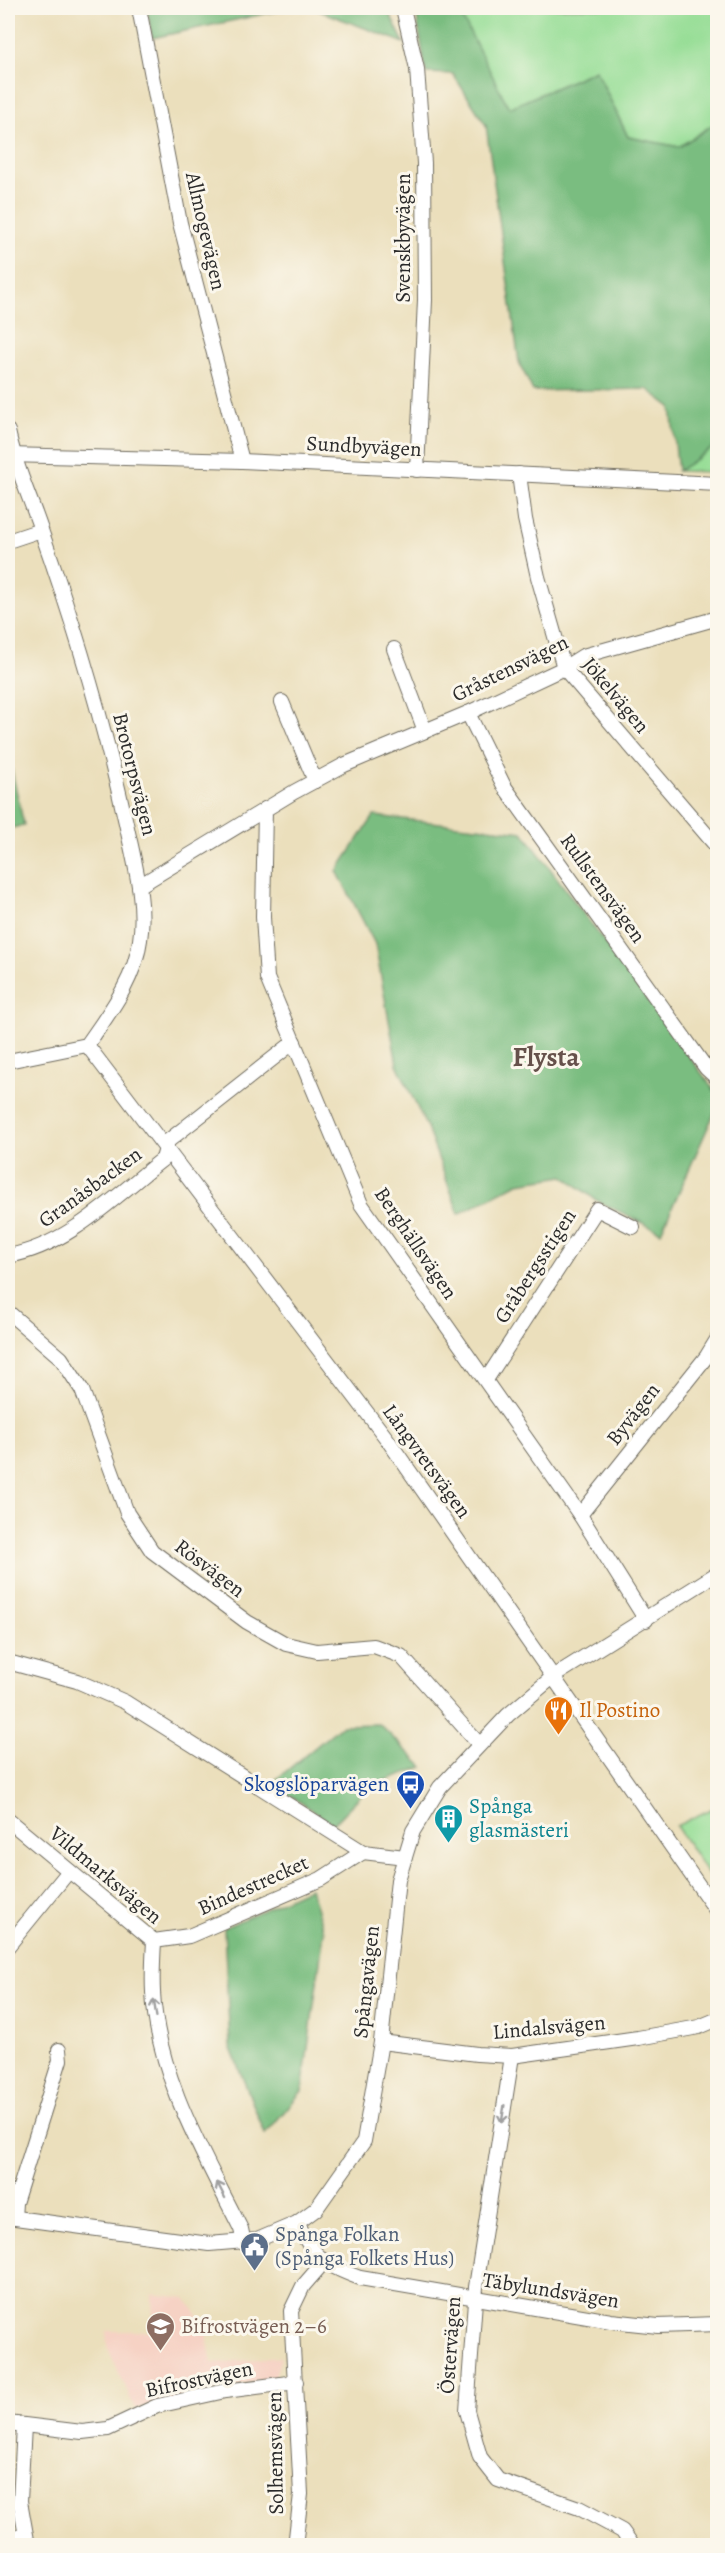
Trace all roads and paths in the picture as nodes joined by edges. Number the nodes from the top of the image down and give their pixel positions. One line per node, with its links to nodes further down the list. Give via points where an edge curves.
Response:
1 (139, 8): 5 (street, Allmogevägen, via 180,223)
2 (403, 8): 6 (street, Svenskbyvägen, via 417,69 424,163 425,300)
3 (8, 431): 4 (street, Brotorpsvägen)
4 (10, 455): 5 (street, Sundbyvägen); 9 (street, Brotorpsvägen)
5 (242, 461): 6 (street, Sundbyvägen)
6 (417, 470): 7 (street, Sundbyvägen)
7 (519, 474): 8 (street, Sundbyvägen); 13 (street, Jökelvägen, via 538,577)
8 (717, 484)
9 (41, 530): 10 (street); 20 (street, Brotorpsvägen, via 109,745)
10 (8, 541)
11 (717, 618): 13 (street, Gråstensvägen, via 583,656)
12 (394, 650): 16 (street)
13 (564, 668): 15 (street, Gråstensvägen); 19 (street, Jökelvägen)
14 (282, 702): 17 (street)
15 (468, 712): 16 (street, Gråstensvägen); 24 (street, Rullstensvägen, via 504,786)
16 (425, 731): 17 (street, Gråstensvägen)
17 (315, 781): 18 (street, Gråstensvägen)
18 (265, 809): 20 (street, Gråstensvägen); 21 (street, Berghällsvägen, via 263,917 267,978)
19 (717, 848)
20 (139, 886): 22 (street, Brotorpsvägen, via 141,940 133,968 123,992)
21 (294, 1042): 25 (street, Granåsbacken, via 168,1141); 30 (street, Berghällsvägen, via 361,1204)
22 (87, 1045): 23 (street); 25 (street, Långvretsvägen)
23 (8, 1061)
24 (717, 1079)
25 (166, 1149): 27 (street, Granåsbacken, via 163,1159 69,1233 50,1244); 35 (street, Långvretsvägen, via 387,1439)
26 (633, 1227): 30 (street, Gråbergsstigen, via 597,1209)
27 (8, 1256)
28 (8, 1312): 36 (street, Rösvägen, via 61,1358 82,1390 127,1513 152,1551 247,1622 286,1644 317,1651 374,1646 401,1656)
29 (717, 1338): 31 (street, Byvägen, via 707,1356)
30 (486, 1380): 31 (street, Berghällsvägen)
31 (580, 1515): 33 (street, Berghällsvägen)
32 (717, 1573): 33 (street, Spångavägen)
33 (646, 1620): 35 (street, Spångavägen)
34 (8, 1662): 38 (street, via 77,1681 125,1702)
35 (554, 1676): 36 (street, Spångavägen); 41 (street, Långvretsvägen)
36 (478, 1743): 39 (street, Spångavägen, via 440,1787 414,1831)
37 (8, 1820): 40 (street, Vildmarksvägen)
38 (363, 1852): 39 (street); 42 (street, Bindestrecket, via 321,1879 189,1936)
39 (405, 1857): 45 (street, Spångavägen, via 398,1880)
40 (69, 1871): 42 (street, Vildmarksvägen); 43 (street)
41 (717, 1913)
42 (154, 1941): 50 (street, Vildmarksvägen, one-way to 42, via 241,2229 179,2101 161,2045 153,1993)
43 (8, 1946)
44 (717, 2019): 47 (street, Lindalsvägen, via 699,2027 628,2040)
45 (381, 2042): 47 (street, Lindalsvägen); 49 (street, Spångavägen, via 364,2141 316,2209)
46 (59, 2050): 48 (street, via 60,2060)
47 (512, 2056): 52 (street, Östervägen, one-way to 52)
48 (11, 2218): 50 (street, Spångavägen, via 209,2244)
49 (297, 2223): 50 (street, Spångavägen); 51 (street)
50 (244, 2243)
51 (323, 2263): 52 (street, Täbylundsvägen, via 360,2278); 54 (street, Solhemsvägen, via 303,2286 291,2311)
52 (475, 2299): 53 (street, Täbylundsvägen, via 658,2326); 60 (street, Östervägen, via 466,2411 480,2457 498,2480 579,2508 622,2531)
53 (717, 2324)
54 (296, 2382): 56 (street, Bifrostvägen, via 225,2391 157,2406 108,2429 82,2432); 59 (street, Solhemsvägen, via 301,2494)
55 (8, 2422): 56 (street, Bifrostvägen)
56 (24, 2426): 58 (street, via 20,2501)
57 (8, 2538): 58 (street)
58 (26, 2540)
59 (295, 2546)
60 (633, 2546)

